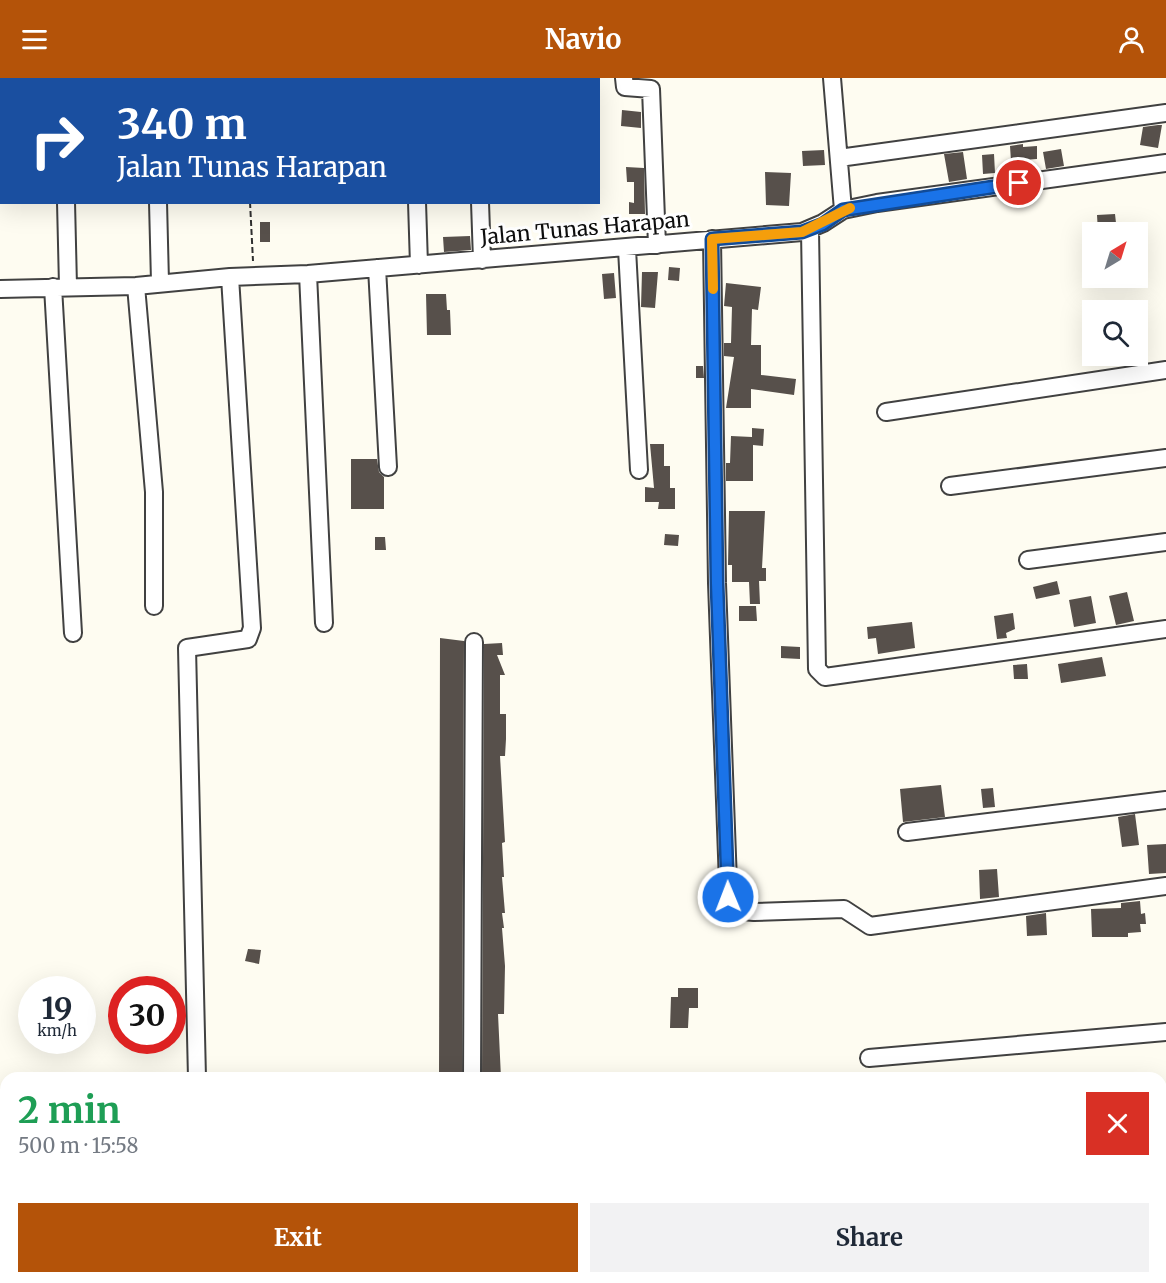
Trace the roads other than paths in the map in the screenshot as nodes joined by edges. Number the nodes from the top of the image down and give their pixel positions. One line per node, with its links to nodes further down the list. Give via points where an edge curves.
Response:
1 (624, 78): 13 (street, via 625,87 651,88)
2 (832, 78): 4 (street)
3 (1166, 113): 4 (street)
4 (839, 158): 10 (street)
5 (1166, 163): 10 (street, Jalan Tunas Harapan)
6 (66, 204): 22 (street)
7 (158, 204): 20 (street)
8 (417, 204): 16 (street)
9 (480, 204): 15 (street)
10 (843, 210): 11 (street, Jalan Tunas Harapan)
11 (810, 230): 12 (street, Jalan Tunas Harapan); 34 (street, via 813,552 820,675)
12 (712, 239): 13 (street, Jalan Tunas Harapan); 39 (street, via 717,583 729,910 844,909 870,926)
13 (657, 245): 14 (street, Jalan Tunas Harapan)
14 (627, 249): 15 (street, Jalan Tunas Harapan); 28 (street)
15 (482, 260): 16 (street, Jalan Tunas Harapan)
16 (418, 265): 17 (street, Jalan Tunas Harapan)
17 (377, 268): 18 (street, Jalan Tunas Harapan); 27 (street)
18 (308, 274): 19 (street, Jalan Tunas Harapan); 33 (street)
19 (230, 277): 20 (street, Jalan Tunas Harapan); 42 (street, via 252,628 248,639 187,648)
20 (160, 282): 21 (street, Jalan Tunas Harapan)
21 (136, 286): 22 (street, Jalan Tunas Harapan); 32 (street, via 154,492)
22 (60, 287): 23 (street, Jalan Tunas Harapan); 35 (street)
23 (0, 289)
24 (1166, 370): 25 (street)
25 (886, 412)
26 (1166, 458): 29 (street)
27 (388, 467)
28 (639, 470)
29 (950, 486)
30 (1166, 542): 31 (street)
31 (1028, 560)
32 (154, 606)
33 (324, 623)
34 (1166, 629)
35 (73, 633)
36 (474, 642): 43 (street)
37 (1166, 800): 38 (street)
38 (907, 832)
39 (1166, 886)
40 (1166, 1032): 41 (street)
41 (869, 1058)
42 (198, 1072)
43 (472, 1072)

